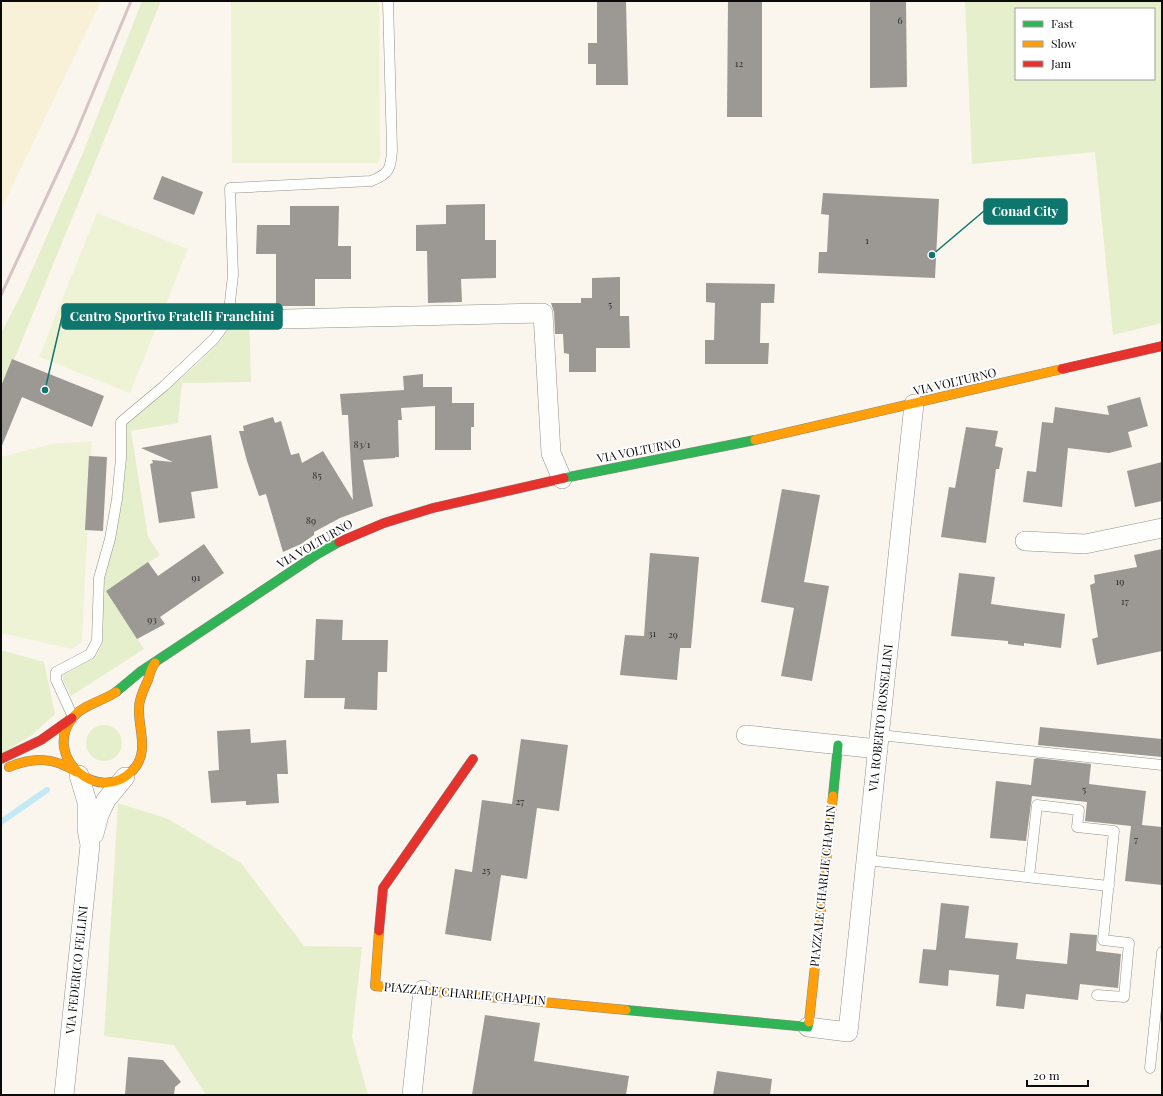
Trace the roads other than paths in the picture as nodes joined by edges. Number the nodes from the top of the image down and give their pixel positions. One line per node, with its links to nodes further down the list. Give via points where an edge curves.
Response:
1 (388, 1): 12 (lane, via 392,150 389,170 382,177 371,181 230,188 233,275 228,320 214,340 121,422 117,500 99,578 97,641 90,654 56,672 56,680)
2 (285, 319): 5 (street, via 543,313 552,453)
3 (1162, 346): 4 (street, VIA VOLTURNO)
4 (914, 404): 5 (street, VIA VOLTURNO); 15 (street, VIA ROBERTO ROSSELLINI)
5 (562, 479): 8 (street, VIA VOLTURNO, via 414,513 348,537 297,567)
6 (1162, 528): 7 (street, via 1085,544)
7 (1025, 541)
8 (155, 663): 10 (street, VIA VOLTURNO, via 116,692); 13 (street, VIA VOLTURNO, via 150,670 140,700)
9 (114, 705): 10 (street, via 105,703)
10 (87, 706): 12 (street, VIA VOLTURNO)
11 (130, 714): 13 (street)
12 (73, 718): 17 (street, VIA VOLTURNO, via 41,740); 21 (street, VIA VOLTURNO, via 63,741 66,758)
13 (141, 729): 22 (street, VIA VOLTURNO, via 141,756)
14 (746, 735): 16 (street)
15 (879, 742): 16 (street); 19 (lane); 24 (street, VIA ROBERTO ROSSELLINI)
16 (838, 745): 30 (street, PIAZZALE CHARLIE CHAPLIN)
17 (1, 759)
18 (473, 759): 28 (street, PIAZZALE CHARLIE CHAPLIN, via 383,888 375,986)
19 (1162, 765)
20 (1, 772): 21 (street, via 25,761 37,759 59,763)
21 (78, 773): 22 (street, via 100,783 117,781); 23 (street, VIA FEDERICO FELLINI, via 87,802)
22 (125, 777): 23 (street, VIA FEDERICO FELLINI, via 103,805)
23 (90, 845): 33 (street, VIA FEDERICO FELLINI)
24 (866, 860): 25 (lane); 31 (street, VIA ROBERTO ROSSELLINI)
25 (1029, 877): 26 (lane); 26 (lane, via 1037,805 1079,810 1078,826 1114,831)
26 (1108, 886): 29 (lane, via 1103,940 1129,943 1124,997)
27 (1162, 952): 32 (lane)
28 (423, 990): 30 (street, PIAZZALE CHARLIE CHAPLIN); 34 (street)
29 (1097, 995)
30 (808, 1027): 31 (street, PIAZZALE CHARLIE CHAPLIN)
31 (848, 1032)
32 (1150, 1068)
33 (64, 1095)
34 (412, 1095)

